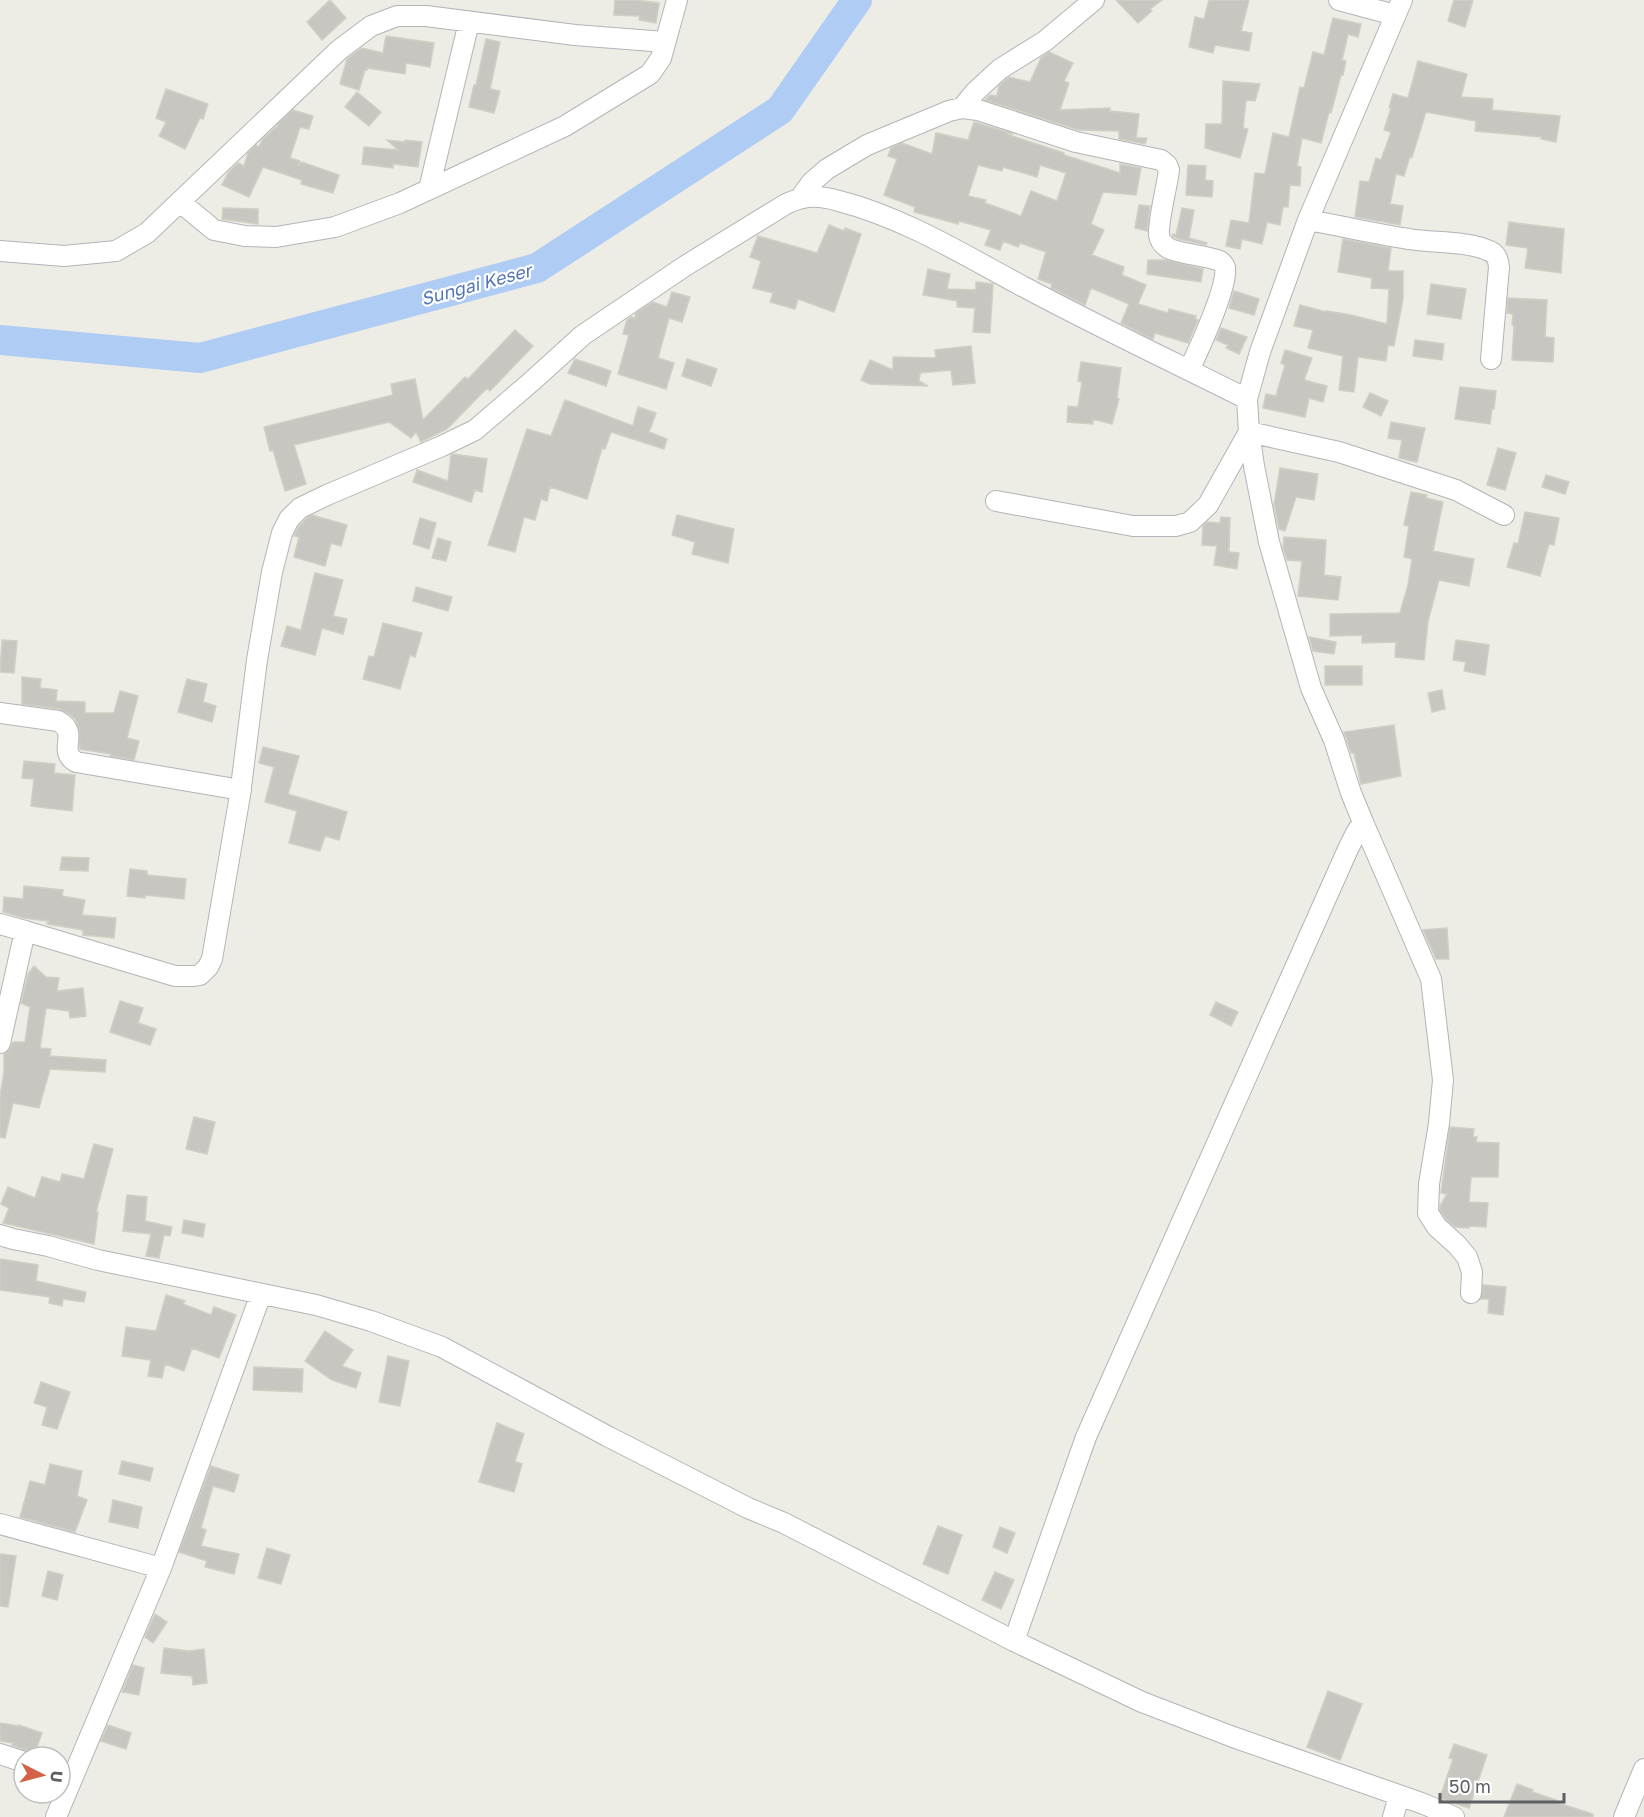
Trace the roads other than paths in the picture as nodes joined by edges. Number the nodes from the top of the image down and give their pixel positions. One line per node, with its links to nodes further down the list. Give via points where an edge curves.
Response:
1 (677, 0): 6 (street)
2 (1094, 0): 7 (street, via 1045,41 1000,69)
3 (1339, 0): 4 (street)
4 (1399, 8): 11 (street)
5 (469, 22): 6 (street); 8 (street); 10 (street, via 397,16 371,26 339,50)
6 (665, 42): 8 (street, via 661,58 650,74 565,126)
7 (962, 108): 9 (street, via 867,145 827,169); 14 (street, via 1076,142 1166,163 1169,170 1160,224 1162,243 1167,248 1220,261 1225,271 1206,335)
8 (429, 189): 10 (street, via 335,227 276,237 214,230)
9 (801, 197): 14 (street, via 839,201 899,222); 20 (street, via 685,266 583,335 475,430 295,513 282,533 272,572)
10 (180, 202): 12 (street, via 147,233 116,251 64,256)
11 (1308, 220): 13 (street, via 1493,253 1498,257 1499,267); 15 (street)
12 (0, 251)
13 (1491, 359)
14 (1189, 370): 15 (street)
15 (1247, 399): 16 (street)
16 (1249, 432): 17 (street, via 1208,505 1190,522 1176,526 1133,526); 18 (street, via 1339,452 1456,490); 21 (street, via 1269,542 1311,688)
17 (996, 501)
18 (1504, 515)
19 (0, 713): 20 (street, via 65,725 69,731 68,753 76,762)
20 (241, 790): 23 (street, via 212,958 200,975 175,976)
21 (1363, 822): 26 (street, via 1431,979 1443,1080 1428,1184 1428,1214 1467,1257 1472,1272); 30 (street, via 1086,1437)
22 (0, 924): 23 (street)
23 (25, 931): 24 (street)
24 (0, 1043)
25 (0, 1235): 27 (street)
26 (1471, 1293)
27 (261, 1294): 29 (street); 30 (street, via 371,1321 442,1347 617,1441)
28 (0, 1524): 29 (street)
29 (161, 1568): 31 (street)
30 (1014, 1641): 33 (street, via 1142,1702)
31 (72, 1763)
32 (1644, 1769): 36 (street)
33 (1399, 1796): 34 (street); 35 (street)
34 (1393, 1817)
35 (1454, 1817)
36 (1624, 1817)

